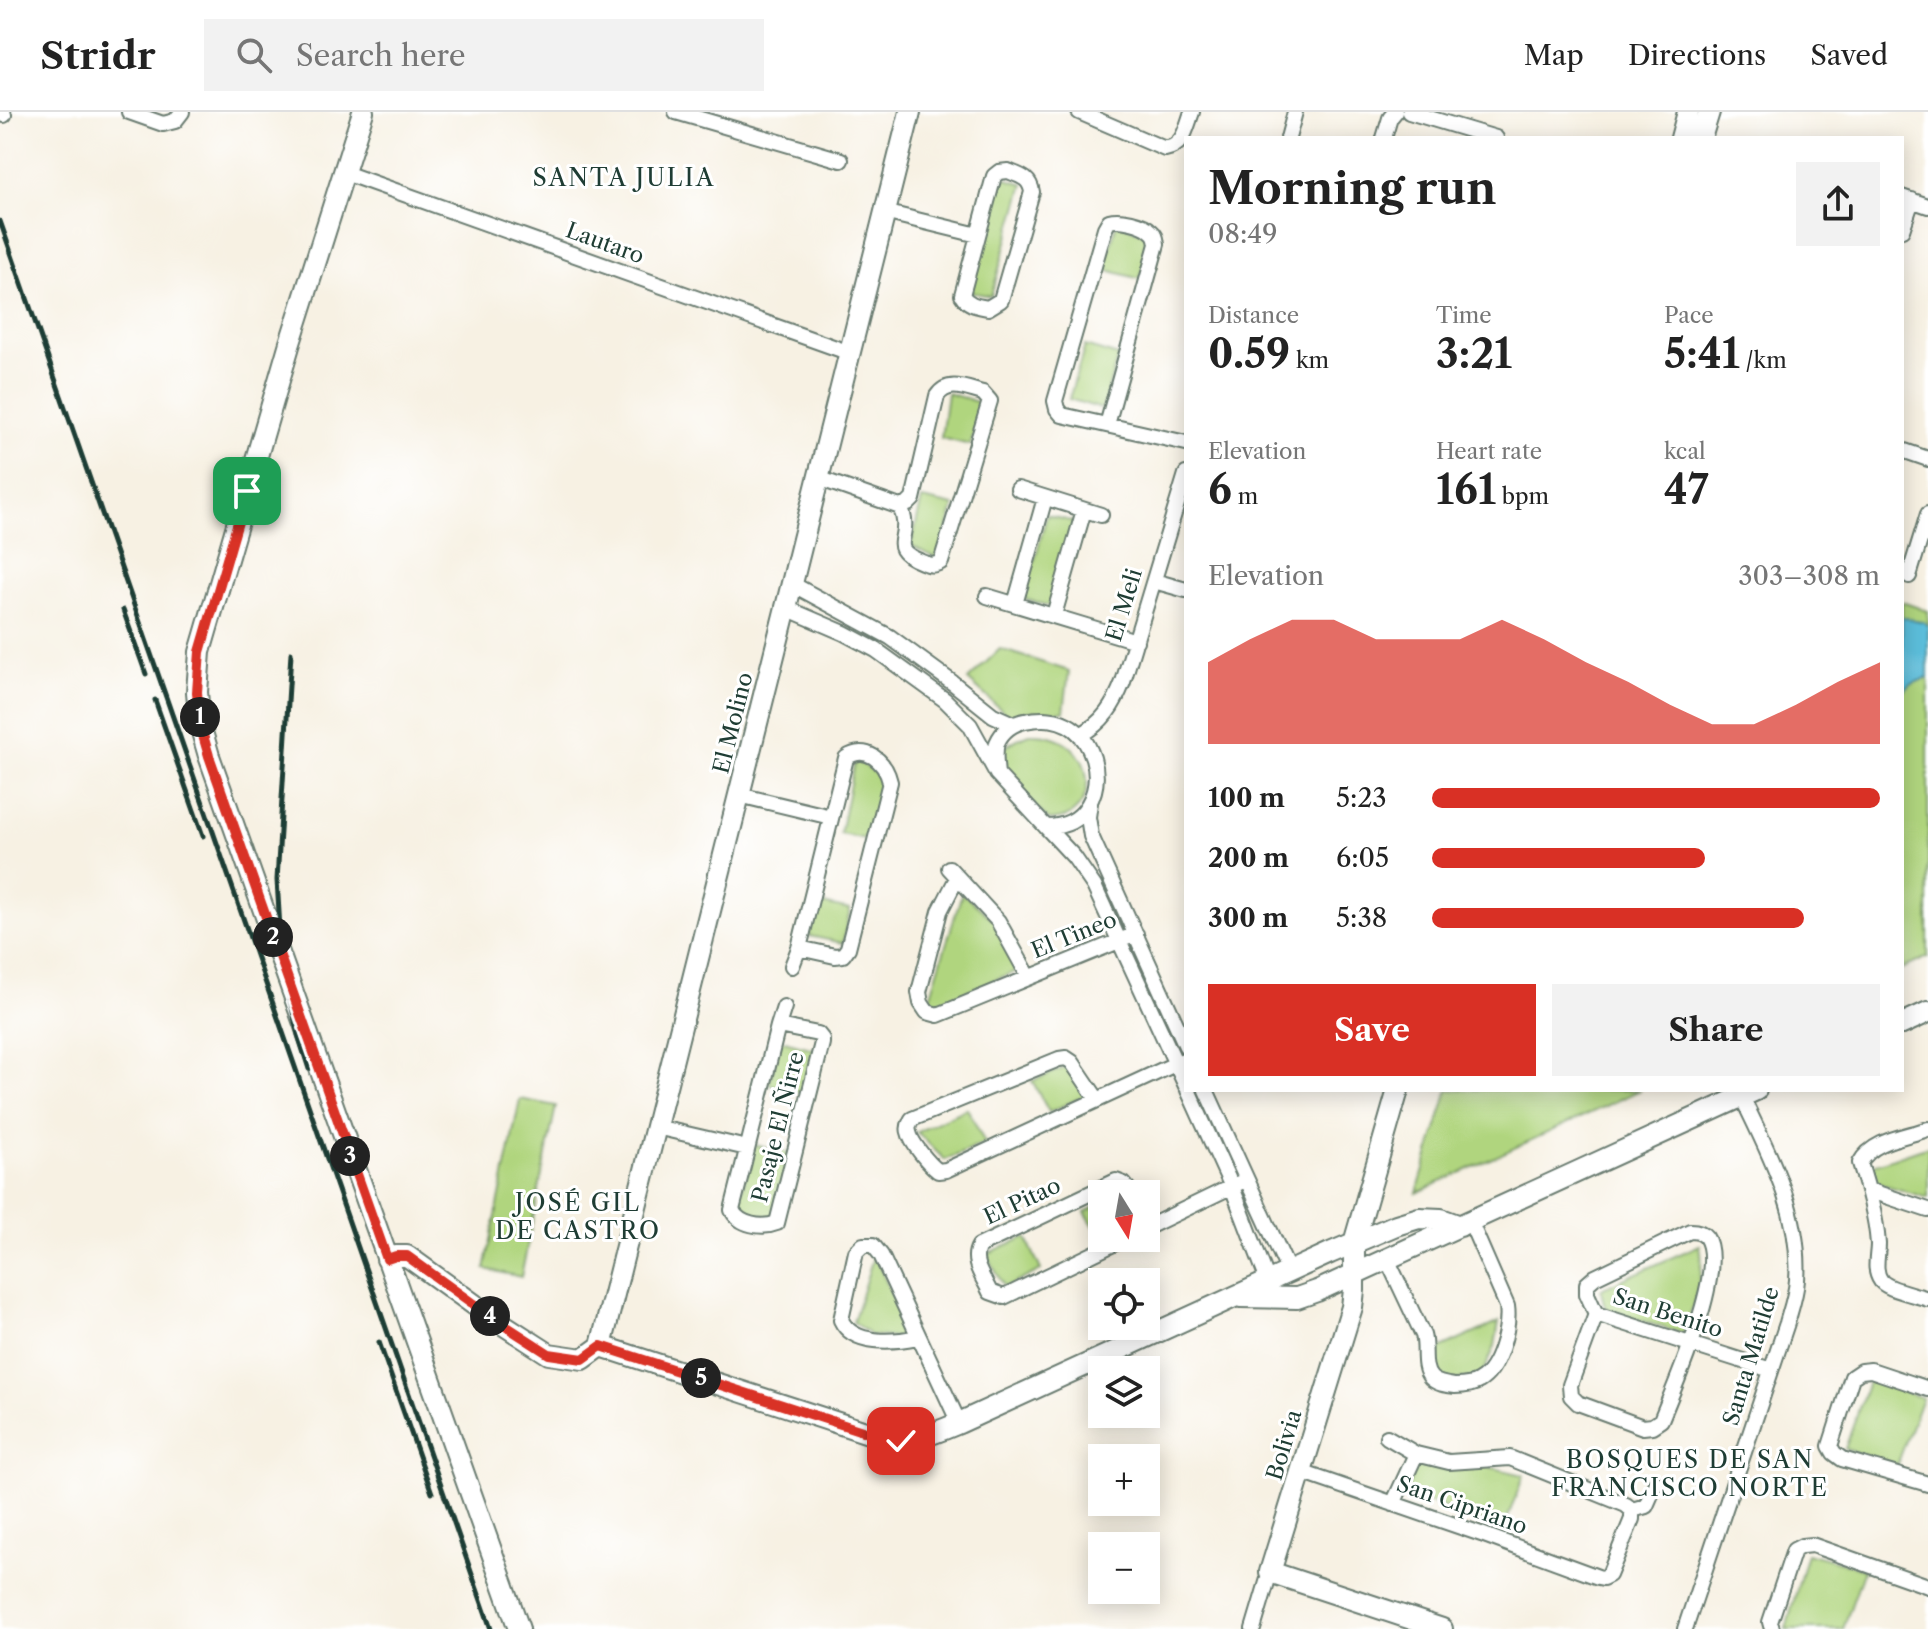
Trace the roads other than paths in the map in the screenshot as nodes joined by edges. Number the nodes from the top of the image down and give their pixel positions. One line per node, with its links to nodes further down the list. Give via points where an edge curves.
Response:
1 (129, 112): 2 (street, via 163,124)
2 (182, 112)
3 (363, 112): 19 (street)
4 (676, 112): 18 (street)
5 (910, 112): 22 (street, El Molino)
6 (1079, 112): 7 (street, via 1165,149 1181,142)
7 (1192, 112)
8 (1295, 112): 13 (street)
9 (1395, 112): 14 (street)
10 (1409, 112): 15 (street)
11 (1688, 112): 16 (street)
12 (1709, 112): 17 (street)
13 (1289, 136)
14 (1385, 136)
15 (1480, 136)
16 (1682, 136)
17 (1702, 136)
18 (841, 160)
19 (345, 173): 24 (street, Lautaro); 81 (street, via 200,652 197,692 209,756)
20 (1907, 198): 21 (street)
21 (1928, 206)
22 (884, 212): 23 (street); 24 (street, El Molino)
23 (978, 235): 23 (street, via 962,295 965,301 988,308 1001,300 1032,192 1025,177 1008,171 994,176)
24 (850, 353): 29 (street, El Molino)
25 (1107, 425): 25 (street, via 1157,244 1149,228 1117,219 1105,228 1055,401 1062,415); 26 (street)
26 (1184, 443)
27 (1904, 451): 28 (street)
28 (1928, 459)
29 (818, 478): 33 (street); 39 (street, El Molino)
30 (1184, 481): 38 (street, El Meli)
31 (1018, 489): 32 (street)
32 (1045, 498): 34 (street); 42 (street)
33 (900, 507): 33 (street, via 906,523 903,552 937,565 990,401 983,393 951,385 942,388 913,499)
34 (1084, 510): 36 (street); 44 (street)
35 (1928, 514): 37 (street)
36 (1101, 515)
37 (1909, 576)
38 (1154, 581): 40 (street); 45 (street, El Meli)
39 (792, 584): 43 (street, El Molino); 46 (street, via 890,637 993,715)
40 (1184, 589)
41 (987, 596): 42 (street)
42 (1015, 604): 44 (street)
43 (786, 608): 48 (street, via 876,650 945,700 970,725); 49 (street, El Molino)
44 (1054, 615): 45 (street)
45 (1136, 641): 47 (street, El Meli, via 1114,703)
46 (1013, 724): 47 (street, via 1047,718); 48 (street, via 998,741)
47 (1080, 735): 50 (street, via 1095,766 1096,790)
48 (997, 774): 52 (street)
49 (739, 795): 51 (street); 69 (street, El Molino)
50 (1090, 802): 52 (street, via 1075,820); 53 (street, via 1091,836)
51 (831, 817): 55 (street); 55 (street, via 846,758 865,752 880,762 890,782 848,948 835,956)
52 (1046, 827): 54 (street, via 1086,874)
53 (1136, 934): 54 (street, El Tineo); 62 (street)
54 (1119, 941): 57 (street, El Tineo); 63 (street)
55 (799, 948): 56 (street)
56 (792, 966)
57 (1029, 977): 57 (street, El Tineo, via 998,921 953,873 919,992 927,1012 938,1015)
58 (784, 1007): 61 (street, Pasaje El Ñirre)
59 (1928, 1012): 60 (street)
60 (1904, 1023)
61 (778, 1026): 71 (street, Pasaje El Ñirre); 71 (street, Pasaje El Ñirre, via 818,1034 822,1043 777,1223 771,1226 740,1221 732,1210)
62 (1184, 1042)
63 (1181, 1062): 68 (street)
64 (1189, 1092): 73 (street)
65 (1207, 1092): 72 (street)
66 (1397, 1092): 79 (street, Bolivia)
67 (1745, 1092): 78 (street); 92 (street, Santa Matilde, via 1796,1234 1797,1283)
68 (1097, 1099): 68 (street, via 1072,1062 1059,1059 912,1119 909,1132 931,1166 946,1170)
69 (656, 1127): 71 (street); 91 (street, El Molino)
70 (1928, 1129): 74 (street, via 1865,1153 1860,1163)
71 (747, 1148)
72 (1247, 1179): 73 (street); 83 (street)
73 (1232, 1187): 77 (street); 85 (street)
74 (1868, 1190): 76 (street); 87 (street, via 1877,1233 1876,1271 1888,1286)
75 (1088, 1194): 80 (street, El Pitao, via 979,1246 975,1260 990,1292 1004,1297)
76 (1928, 1210)
77 (1160, 1219)
78 (1465, 1224): 79 (street, via 1419,1218); 82 (street); 82 (street, via 1508,1316 1500,1350 1479,1382 1451,1386 1430,1377 1423,1335)
79 (1354, 1243): 83 (street); 84 (street, Bolivia)
80 (1097, 1252)
81 (387, 1259): 91 (street, via 407,1256 549,1354 583,1359); 104 (street)
82 (1387, 1259): 84 (street)
83 (1289, 1272): 85 (street)
84 (1353, 1275): 86 (street, via 1297,1298); 97 (street, Bolivia, via 1352,1307)
85 (1268, 1281): 86 (street)
86 (1233, 1297): 94 (street)
87 (1928, 1299)
88 (1596, 1314): 90 (street, San Benito); 90 (street, via 1570,1385 1571,1396 1643,1427 1661,1420); 90 (street, via 1587,1294 1587,1284 1595,1277 1690,1231 1699,1232 1706,1237 1711,1268)
89 (918, 1337): 89 (street, via 882,1341 844,1327 841,1320 856,1252 863,1245 873,1245 881,1255); 94 (street)
90 (1691, 1344): 92 (street, San Benito)
91 (601, 1346): 94 (street, via 887,1439 916,1439)
92 (1771, 1370): 107 (street, Santa Matilde)
93 (1928, 1389): 99 (street, via 1861,1371 1852,1377 1830,1446 1842,1459)
94 (959, 1423)
95 (1387, 1437): 96 (street)
96 (1416, 1454): 100 (street); 101 (street, via 1459,1462 1510,1458)
97 (1301, 1472): 100 (street, San Cipriano); 102 (street, Bolivia)
98 (1656, 1483): 101 (street, via 1646,1506)
99 (1928, 1484)
100 (1393, 1504): 101 (street, San Cipriano, via 1603,1578 1609,1575)
101 (1632, 1510)
102 (1270, 1572): 105 (street, Bolivia); 106 (street)
103 (1928, 1586): 108 (street, via 1802,1546 1794,1550)
104 (519, 1629)
105 (1253, 1629)
106 (1440, 1629)
107 (1685, 1629)
108 (1772, 1629)

